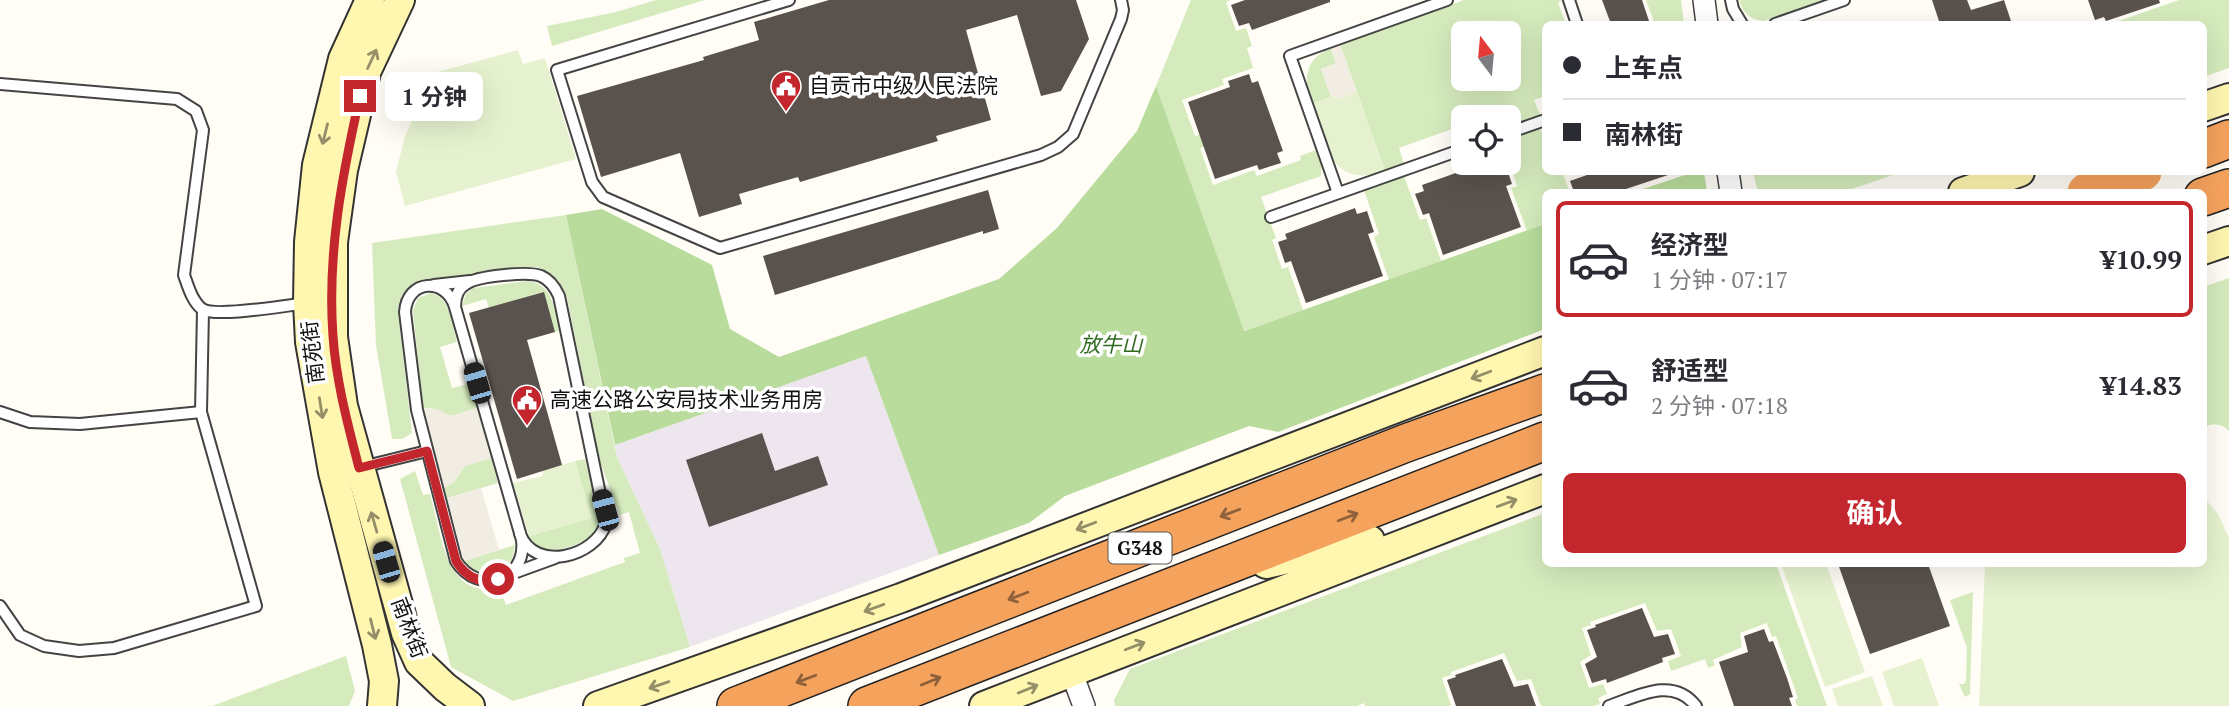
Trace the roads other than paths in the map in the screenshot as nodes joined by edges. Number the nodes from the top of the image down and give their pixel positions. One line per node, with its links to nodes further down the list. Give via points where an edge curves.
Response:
1 (370, 0): 36 (street, 南苑街, one-way to 36, via 343,59 317,165)
2 (400, 0): 46 (street, 南林街, one-way to 2, via 343,406 333,337 333,242 343,170 366,72)
3 (789, 0): 4 (lane, via 557,70 592,182 603,197 720,248 1041,155 1073,134 1121,19)
4 (1121, 0)
5 (1447, 0): 29 (lane, via 1290,56)
6 (1569, 0): 10 (lane)
7 (1704, 0): 11 (street)
8 (1731, 0): 12 (lane)
9 (1844, 0): 13 (lane)
10 (1576, 21)
11 (1707, 21)
12 (1740, 21)
13 (1784, 21)
14 (0, 84): 38 (lane, via 177,99 196,111 202,130 184,275 190,294)
15 (2229, 97): 16 (street)
16 (2207, 105)
17 (1542, 121): 18 (lane)
18 (1521, 128)
19 (2229, 139): 20 (highway)
20 (2207, 147)
21 (1451, 153): 29 (lane)
22 (2011, 175): 26 (street)
23 (2113, 175): 28 (street)
24 (2134, 175): 27 (highway, bridge)
25 (2229, 188): 30 (highway)
26 (1972, 189)
27 (2095, 189)
28 (2130, 189)
29 (1338, 193): 31 (lane)
30 (2207, 196)
31 (1271, 217)
32 (2229, 241): 33 (street)
33 (2207, 249)
34 (474, 280): 35 (lane); 37 (lane, via 460,289); 51 (lane, via 526,273 550,282 559,296 606,516 596,541)
35 (428, 286): 37 (lane, via 447,292); 45 (lane, via 415,291 405,307 417,410)
36 (308, 303): 38 (lane, via 220,313); 56 (street, 南苑街, one-way to 56, via 330,460 377,645 384,681)
37 (455, 307): 50 (lane)
38 (203, 310): 42 (lane)
39 (1542, 352): 48 (street, one-way to 48)
40 (1542, 394): 44 (highway, G348)
41 (0, 412): 42 (lane, via 30,422 80,424)
42 (201, 412): 54 (lane, via 256,606 114,648 79,651 44,646 20,635)
43 (1542, 442): 53 (highway, G348, one-way to 43)
44 (1406, 443): 48 (street); 59 (highway, G348, one-way to 59)
45 (427, 451): 46 (lane); 52 (lane, via 456,561 475,579)
46 (359, 468): 57 (street, 南林街, one-way to 46, via 419,662 406,633)
47 (1542, 490): 49 (street, one-way to 47)
48 (1125, 511): 58 (street, one-way to 58, via 901,598)
49 (1471, 516): 53 (street); 55 (street, one-way to 49)
50 (520, 534): 51 (lane, via 537,554); 52 (lane, via 523,547 518,564)
51 (561, 556): 52 (lane)
52 (498, 579)
53 (1168, 587): 60 (highway, G348, one-way to 53)
54 (0, 606)
55 (1071, 671): 61 (street, one-way to 55); 62 (street)
56 (382, 706)
57 (470, 706)
58 (598, 706)
59 (736, 706)
60 (867, 706)
61 (984, 706)
62 (1084, 706)
63 (1609, 706): 64 (lane, via 1663,689 1683,694)
64 (1696, 706)

